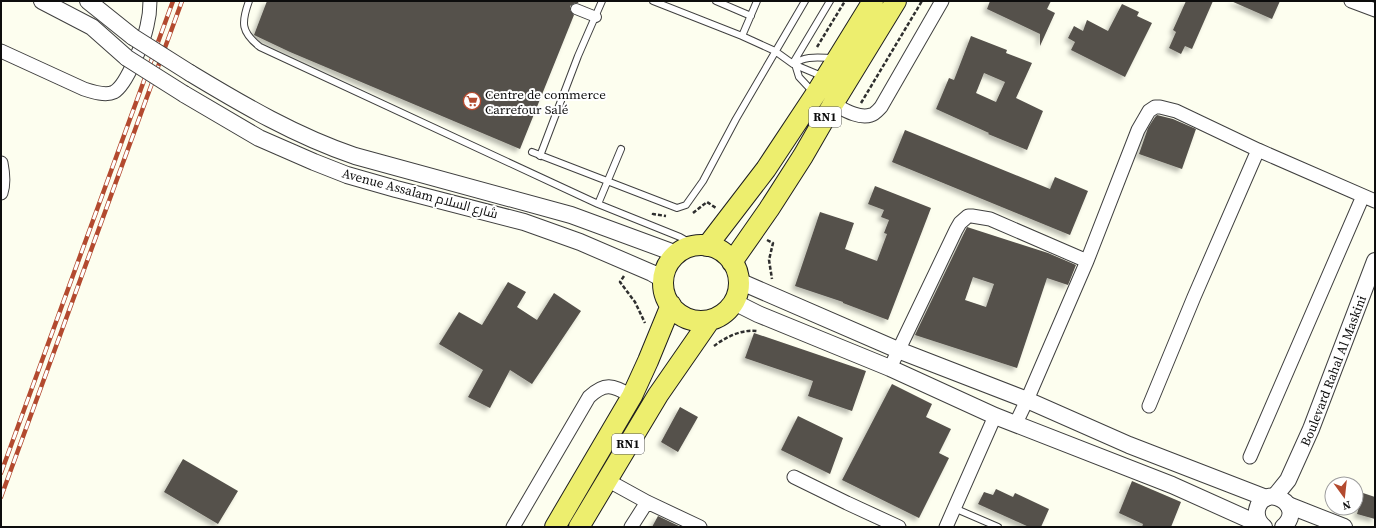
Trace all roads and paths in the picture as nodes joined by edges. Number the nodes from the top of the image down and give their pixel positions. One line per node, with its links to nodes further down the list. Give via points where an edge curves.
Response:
1 (42, 1): 48 (street, Avenue Assalam شارع السلام, bridge, via 92,27 127,58 259,138 348,175 396,190 524,222)
2 (88, 1): 44 (street, Avenue Assalam شارع السلام, bridge, via 133,37 250,109 295,132 341,151 571,215)
3 (150, 1): 24 (street, via 147,27 130,71 120,86 112,92 95,93 84,89)
4 (249, 1): 41 (lane, via 244,16 244,27 246,34 260,47)
5 (602, 1): 22 (lane)
6 (653, 1): 23 (lane)
7 (716, 1): 18 (lane)
8 (736, 1): 18 (lane)
9 (757, 1): 21 (lane)
10 (805, 1): 25 (lane)
11 (830, 1): 28 (lane)
12 (845, 1): 26 (path)
13 (873, 1): 27 (main road, RN1)
14 (896, 1): 31 (main road, RN1)
15 (922, 1): 32 (path)
16 (942, 1): 32 (street, via 881,106 869,116)
17 (1351, 1): 20 (street)
18 (733, 8): 21 (lane)
19 (576, 9): 22 (street)
20 (1375, 10)
21 (751, 16): 23 (lane)
22 (596, 17): 36 (lane, via 578,56)
23 (742, 36): 25 (lane)
24 (1, 51)
25 (774, 52): 28 (lane); 38 (lane, via 703,181 686,204 677,208)
26 (810, 58): 27 (lane); 28 (lane)
27 (837, 59): 29 (main road, RN1)
28 (794, 64): 29 (lane); 30 (lane, via 799,77)
29 (825, 78): 30 (main road, RN1)
30 (815, 95): 43 (main road, RN1, via 766,169)
31 (833, 104): 32 (street); 42 (main road, RN1, via 803,156)
32 (854, 114)
33 (621, 149): 38 (lane)
34 (1258, 150): 40 (street); 45 (street, via 1176,111 1160,107 1152,109 1138,130); 62 (street)
35 (532, 152): 36 (lane)
36 (540, 156): 38 (lane)
37 (1, 163): 39 (street)
38 (608, 181): 41 (lane)
39 (2, 191)
40 (1369, 199): 65 (street)
41 (598, 204): 43 (lane)
42 (753, 232): 47 (main road, RN1); 51 (path, via 773,243 769,260)
43 (701, 246): 44 (main road, RN1, via 688,248); 47 (main road, via 721,251)
44 (677, 254): 49 (main road, via 669,264)
45 (1087, 261): 57 (street, via 990,219 968,216 956,230); 61 (street)
46 (1375, 261): 68 (street, Boulevard Rahal Al Maskini, via 1311,429)
47 (732, 262): 50 (main road)
48 (631, 264): 49 (street, Avenue Assalam شارع السلام); 55 (path, via 620,282 640,310)
49 (664, 280): 53 (main road, via 665,291)
50 (739, 281): 52 (main road); 57 (street)
51 (773, 281)
52 (734, 302): 54 (main road, RN1, via 725,312); 59 (street)
53 (671, 305): 54 (main road, via 688,318); 60 (main road, RN1)
54 (710, 320): 67 (main road, RN1, via 658,395)
55 (646, 328)
56 (761, 332): 58 (path, via 752,330 734,334 713,346)
57 (898, 350): 59 (street); 61 (street)
58 (710, 351)
59 (890, 368): 63 (street)
60 (632, 396): 72 (street, via 613,386 605,386 590,397); 73 (main road, RN1)
61 (1027, 400): 64 (street); 68 (street, via 1129,445)
62 (1149, 406)
63 (995, 416): 64 (street); 70 (street)
64 (1016, 423): 71 (street, via 1172,485)
65 (1250, 457)
66 (794, 477): 77 (street)
67 (607, 480): 69 (street); 74 (main road, RN1)
68 (1279, 500): 71 (street, Boulevard Rahal Al Maskini, via 1259,504 1258,521); 80 (street, Boulevard Rahal Al Maskini, via 1290,513); 81 (street)
69 (647, 502): 75 (street); 76 (street)
70 (954, 508): 78 (street); 79 (lane)
71 (1263, 526)
72 (513, 527)
73 (555, 527)
74 (579, 527)
75 (631, 527)
76 (700, 527)
77 (899, 527)
78 (946, 527)
79 (998, 527)
80 (1284, 527)
81 (1344, 527)

